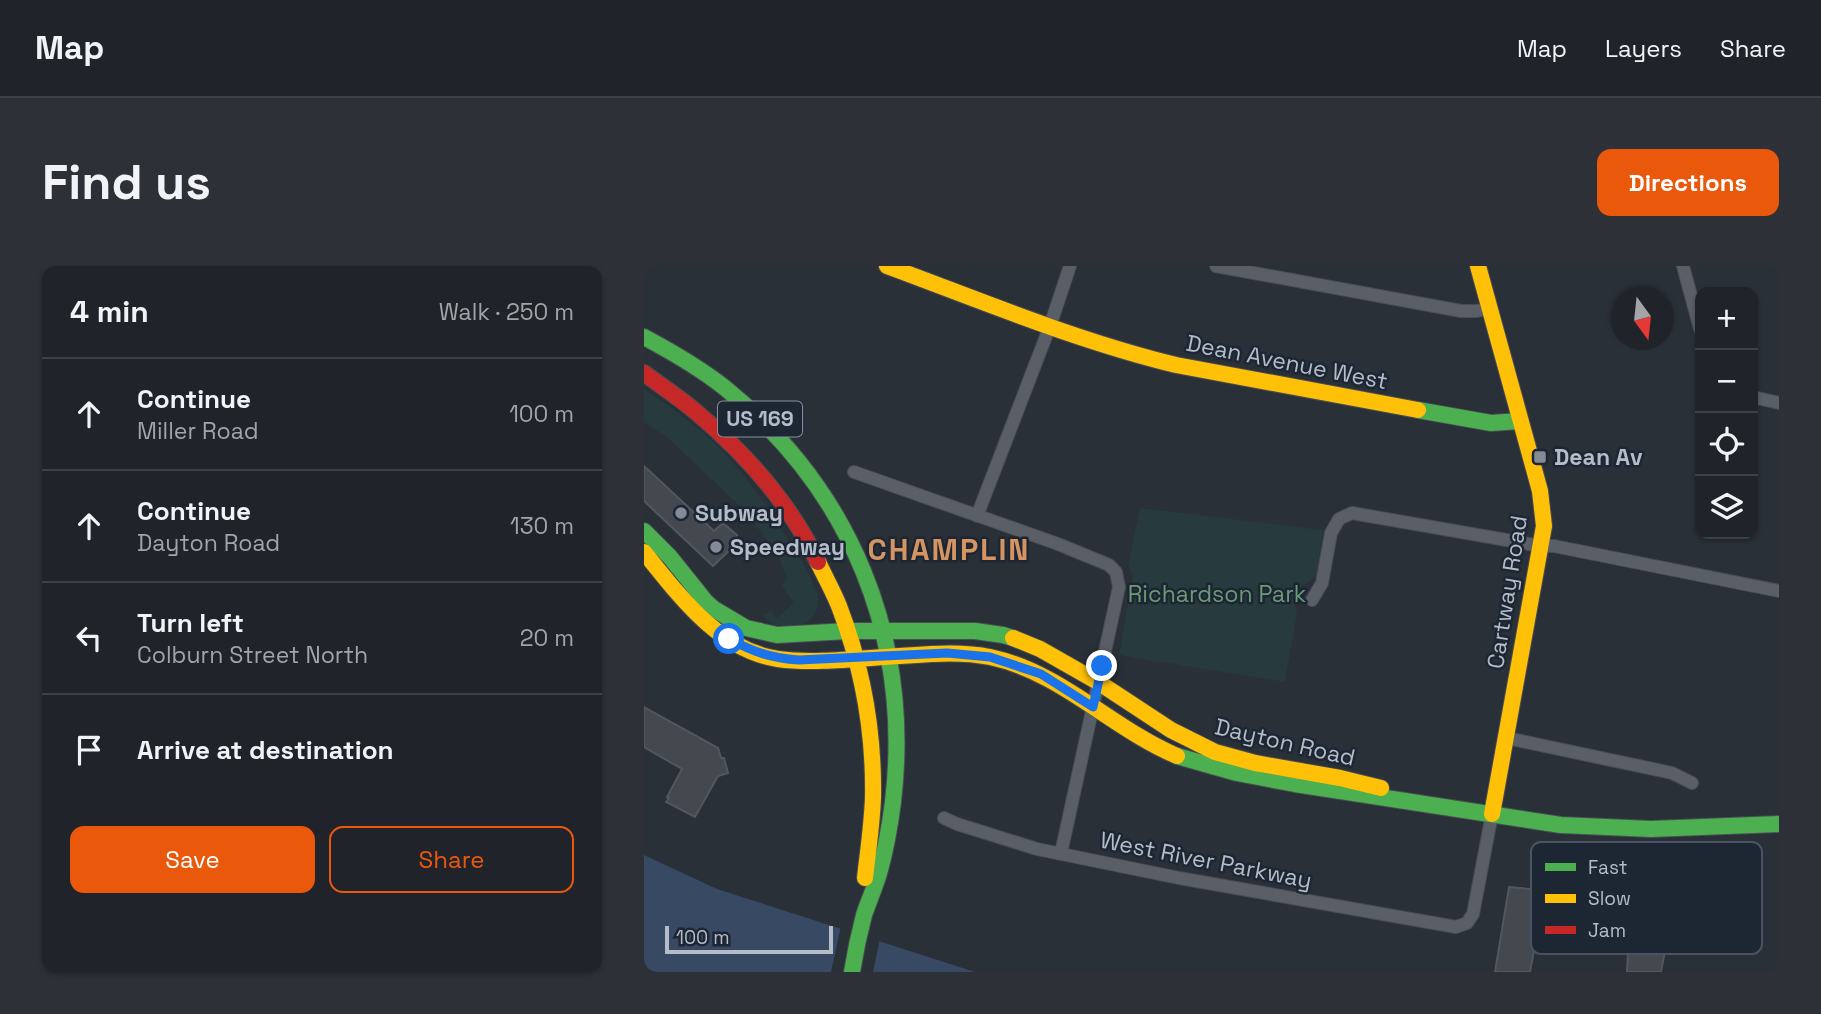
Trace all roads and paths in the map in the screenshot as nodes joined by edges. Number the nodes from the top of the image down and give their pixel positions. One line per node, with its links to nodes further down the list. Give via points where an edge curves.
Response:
1 (887, 266): 8 (main road, Dean Avenue West)
2 (1070, 266): 8 (street)
3 (1216, 266): 6 (street, via 1461,312)
4 (1478, 266): 6 (main road, Cartway Road)
5 (1683, 266): 7 (street)
6 (1489, 308): 13 (main road, Cartway Road)
7 (1695, 310)
8 (1050, 326): 13 (main road, Dean Avenue West, via 1176,365 1491,423); 15 (street)
9 (644, 337): 22 (main road, US 169, via 726,388 797,459 846,533)
10 (644, 373): 21 (main road, US 169, via 721,433 772,489 818,560)
11 (1758, 398): 12 (street)
12 (1779, 402)
13 (1520, 421): 17 (main road, Cartway Road, via 1543,508)
14 (854, 472): 15 (street)
15 (977, 516): 25 (street, via 1058,544 1116,572 1119,587)
16 (644, 531): 21 (main road, Dayton Road, via 706,602 746,628 777,635)
17 (1541, 546): 19 (street); 20 (street, via 1352,513 1339,519 1331,533 1322,583); 27 (main road, Cartway Road)
18 (644, 552): 24 (main road, Dayton Road, via 691,610 751,651 799,660)
19 (1779, 591)
20 (1312, 600)
21 (848, 631): 22 (main road, Dayton Road); 24 (main road, US 169)
22 (884, 631): 23 (main road, US 169); 25 (main road, Dayton Road, via 961,630 1003,635 1034,646)
23 (889, 657): 24 (main road, Dayton Road); 26 (main road, Dayton Road, via 947,653 990,657 1041,674); 33 (main road, US 169, via 896,714 895,780 880,869)
24 (857, 658): 33 (main road, US 169, via 873,788)
25 (1098, 682): 26 (street); 29 (main road, Dayton Road, via 1171,730 1215,752)
26 (1093, 707): 29 (main road, Dayton Road, via 1167,752 1208,766); 32 (street)
27 (1507, 738): 28 (street, via 1672,773); 29 (main road, Cartway Road)
28 (1692, 783)
29 (1492, 814): 31 (main road, Dayton Road, via 1617,828); 34 (street, Cartway Road, via 1473,914)
30 (944, 818): 32 (street, West River Parkway)
31 (1779, 824)
32 (1061, 853): 34 (street, West River Parkway, via 1192,881 1447,926)
33 (863, 918): 35 (main road, US 169)
34 (1464, 925)
35 (852, 972)

